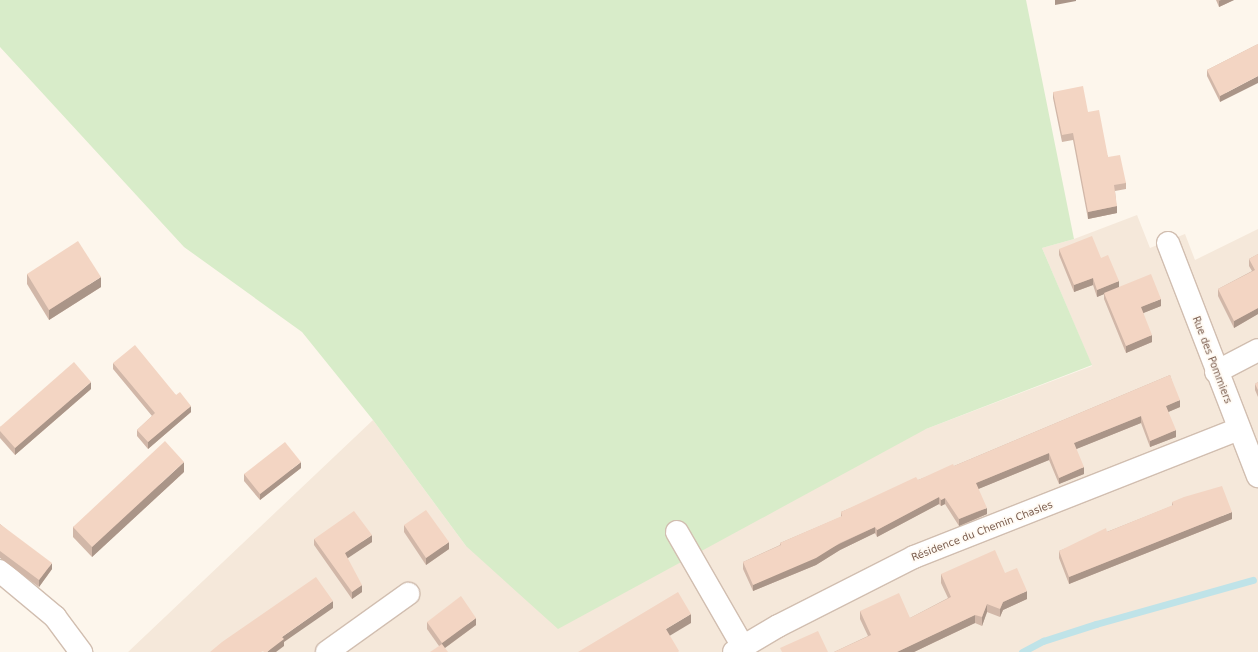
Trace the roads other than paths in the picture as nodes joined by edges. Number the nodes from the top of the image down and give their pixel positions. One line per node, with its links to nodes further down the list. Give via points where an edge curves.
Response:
1 (1168, 243): 3 (street, Rue des Pommiers)
2 (1258, 350): 3 (street)
3 (1216, 372): 4 (street, Rue des Pommiers)
4 (1239, 429): 5 (street, Rue des Pommiers); 9 (street, Résidence du Chemin Chasles, via 914,557)
5 (1258, 476)
6 (677, 532): 9 (street)
7 (0, 571): 10 (street, via 55,617)
8 (408, 594): 11 (street)
9 (738, 650)
10 (81, 652)
11 (327, 652)

